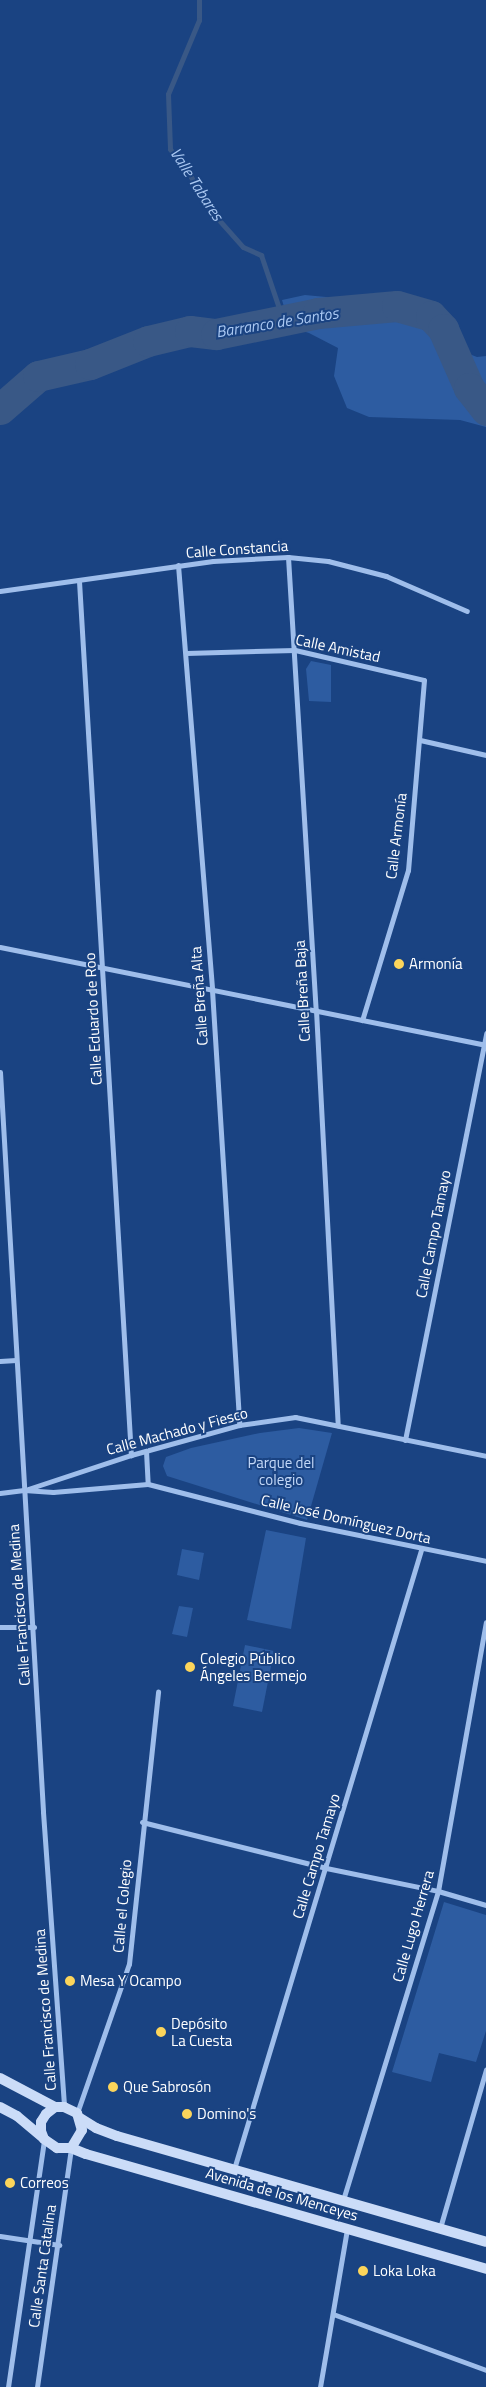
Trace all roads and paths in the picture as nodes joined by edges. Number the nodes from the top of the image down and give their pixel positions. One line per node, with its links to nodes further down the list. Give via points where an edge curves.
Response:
1 (288, 557): 2 (street, Calle Constancia); 5 (street, Calle Constancia, via 328,561 386,576); 6 (street, Calle Breña Baja)
2 (178, 565): 3 (street, Calle Constancia); 7 (street, Calle Breña Alta)
3 (79, 581): 4 (street, Calle Constancia); 12 (street, Calle Eduardo de Roo)
4 (0, 591)
5 (467, 611)
6 (295, 650): 7 (street, Calle Amistad); 8 (street, Calle Amistad); 14 (street, Calle Breña Baja)
7 (186, 653): 13 (street, Calle Breña Alta)
8 (424, 680): 9 (street, Calle Armonía)
9 (420, 740): 10 (street); 15 (street, Calle Armonía, via 408,870)
10 (486, 755)
11 (0, 947): 12 (street)
12 (102, 968): 13 (street); 26 (street, Calle Eduardo de Roo)
13 (212, 990): 14 (street); 22 (street, Calle Breña Alta)
14 (316, 1010): 15 (street); 23 (street, Calle Breña Baja)
15 (362, 1020): 17 (street)
16 (486, 1032): 17 (street, Calle Campo Tamayo)
17 (485, 1045): 24 (street, Calle Campo Tamayo)
18 (0, 1072): 19 (street, Calle Francisco de Medina)
19 (2, 1153): 20 (street, Calle Francisco de Medina)
20 (16, 1360): 21 (street); 29 (street, Calle Francisco de Medina)
21 (0, 1361)
22 (238, 1425): 23 (street, Calle Machado y Fiesco, via 295,1417); 25 (street, Calle Machado y Fiesco)
23 (338, 1425): 24 (street, Calle Machado y Fiesco)
24 (405, 1440): 27 (street, Calle Machado y Fiesco)
25 (146, 1451): 26 (street, Calle Machado y Fiesco); 28 (street)
26 (130, 1455): 29 (street, Calle Machado y Fiesco)
27 (486, 1456)
28 (148, 1484): 29 (street, Calle José Domínguez Dorta, via 54,1492); 31 (street, Calle José Domínguez Dorta)
29 (24, 1490): 30 (street); 34 (street, Calle Francisco de Medina)
30 (0, 1493)
31 (421, 1550): 32 (street, Calle José Domínguez Dorta); 38 (street, Calle Campo Tamayo)
32 (486, 1561)
33 (486, 1622): 39 (street, Calle Lugo Herrera)
34 (34, 1626): 35 (street); 44 (street, Calle Francisco de Medina)
35 (0, 1627)
36 (158, 1692): 37 (street, Calle el Colegio)
37 (142, 1822): 38 (street); 45 (street, Calle el Colegio, via 129,1964)
38 (326, 1868): 39 (street); 48 (street, Calle Campo Tamayo)
39 (438, 1890): 40 (street); 49 (street, Calle Lugo Herrera)
40 (486, 1905)
41 (486, 2070): 51 (street)
42 (0, 2078): 44 (main road)
43 (0, 2107): 46 (main road, via 17,2116)
44 (59, 2107): 45 (main road); 46 (main road, via 46,2114 41,2122)
45 (78, 2116): 47 (main road, via 82,2130); 48 (main road, Avenida de los Menceyes, via 96,2128 118,2136)
46 (44, 2139): 47 (main road, via 57,2148); 53 (street, Calle Santa Catalina)
47 (71, 2148): 50 (main road, Avenida de los Menceyes); 55 (street, Calle Santa Catalina)
48 (234, 2169): 49 (main road, Avenida de los Menceyes)
49 (342, 2200): 51 (main road, Avenida de los Menceyes)
50 (346, 2228): 56 (main road, Avenida de los Menceyes); 57 (street)
51 (440, 2228): 54 (main road, Avenida de los Menceyes)
52 (0, 2236): 53 (street)
53 (28, 2240): 55 (street); 59 (street, Calle Santa Catalina)
54 (486, 2242)
55 (59, 2245): 60 (street, Calle Santa Catalina)
56 (486, 2269)
57 (332, 2314): 58 (street); 61 (street)
58 (486, 2370)
59 (8, 2387)
60 (37, 2387)
61 (320, 2387)

